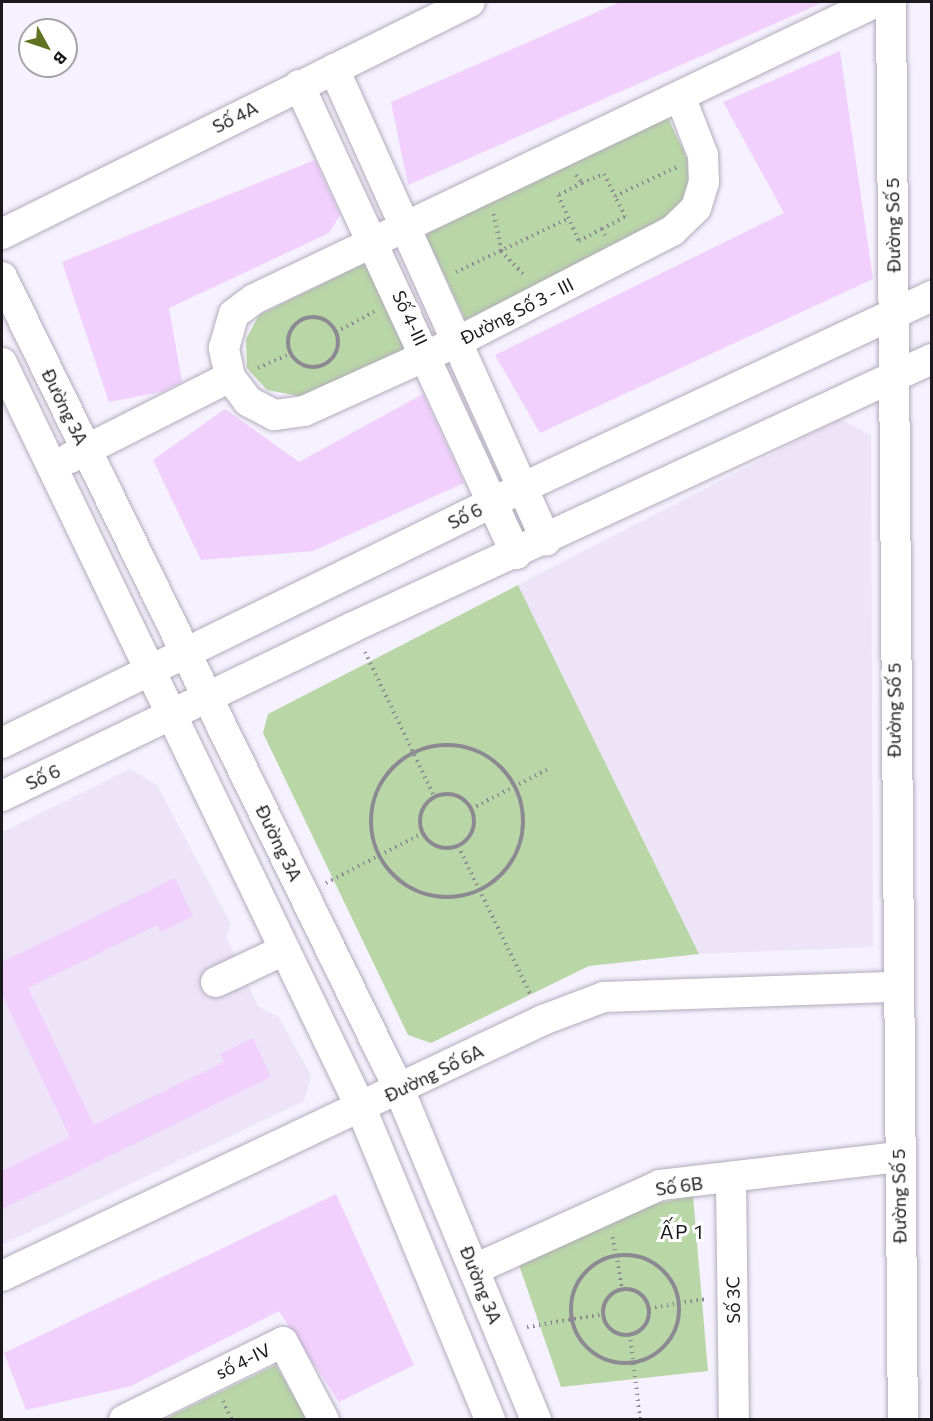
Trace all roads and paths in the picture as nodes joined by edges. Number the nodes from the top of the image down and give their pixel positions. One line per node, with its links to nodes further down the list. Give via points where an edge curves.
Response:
1 (470, 2): 4 (street, Số 4A)
2 (876, 2): 6 (street, Đường Số 3 - III)
3 (891, 2): 24 (street, Đường Số 5)
4 (334, 69): 5 (street, Số 4A); 13 (street, Số 4-III)
5 (299, 85): 15 (street, Số 4A); 16 (street, Số 4-III)
6 (680, 96): 7 (street, Đường Số 3 - III); 8 (street, Đường Số 3 - III)
7 (564, 150): 9 (street, Đường Số 3 - III); 10 (path)
8 (703, 155): 11 (path); 18 (street, Đường Số 3 - III, via 704,182 696,208 672,231)
9 (496, 182): 13 (street, Đường Số 3 - III); 17 (path, via 493,218)
10 (582, 183): 11 (path, via 604,174); 12 (path, via 558,195)
11 (615, 196): 14 (path, via 624,217)
12 (569, 218): 14 (path, via 579,241); 17 (path)
13 (405, 225): 16 (street, Đường Số 3 - III); 20 (street, Số 4-III)
14 (602, 229): 18 (path)
15 (2, 234)
16 (373, 239): 23 (street, Số 4-III); 31 (street, Đường Số 3 - III, via 234,314 224,348)
17 (501, 251): 20 (path); 21 (path, via 507,262)
18 (618, 260): 21 (street, Đường Số 3 - III)
19 (2, 277): 33 (street, Đường 3A)
20 (432, 283): 26 (street, Số 4-III)
21 (549, 295): 26 (street, Đường Số 3 - III)
22 (932, 296): 24 (street, Số 6)
23 (401, 298): 25 (path); 28 (street, Số 4-III)
24 (894, 314): 32 (street, Đường Số 5); 35 (street, Số 6)
25 (336, 332): 27 (path, via 335,354 323,366 307,367); 27 (path, via 321,317 303,318 288,336)
26 (459, 341): 28 (street, Đường Số 3 - III); 35 (street, Số 4-III)
27 (290, 354): 31 (path)
28 (428, 355): 31 (street, Đường Số 3 - III, via 294,412 274,415 248,401); 36 (street, Số 4-III)
29 (932, 359): 32 (street, Số 6)
30 (2, 363): 34 (street)
31 (230, 377): 33 (street)
32 (892, 378): 37 (street, Số 6); 59 (street, Đường Số 5)
33 (87, 452): 34 (street); 40 (street, Đường 3A)
34 (50, 465): 41 (street)
35 (522, 488): 36 (street, Số 6); 37 (street, Số 4-III)
36 (493, 502): 38 (street, Số 4-III); 40 (street, Số 6)
37 (546, 540): 38 (street, Số 6)
38 (516, 554): 39 (street, Số 6)
39 (353, 627): 42 (street, Số 6); 45 (path)
40 (185, 651): 41 (street, Số 6); 42 (street, Đường 3A)
41 (149, 672): 43 (street); 44 (street, Số 6)
42 (208, 698): 43 (street, Số 6); 55 (street, Đường 3A)
43 (172, 717): 48 (street, Số 6); 56 (street)
44 (2, 743)
45 (414, 753): 47 (path, via 436,746 460,746 501,767); 49 (path); 53 (path, via 394,767 380,786 372,809 372,833)
46 (550, 768): 47 (path)
47 (515, 786): 50 (path); 54 (path, via 522,809 522,834 514,857 499,876)
48 (2, 796)
49 (435, 798): 50 (path, via 452,795); 51 (path, via 421,817)
50 (471, 809): 52 (path, via 474,826)
51 (423, 833): 52 (path, via 434,845); 53 (path)
52 (458, 846): 54 (path)
53 (379, 856): 54 (path, via 402,882 433,896 457,897); 55 (path)
54 (479, 890): 60 (path)
55 (304, 894): 56 (street); 61 (street, Đường 3A)
56 (267, 914): 57 (street)
57 (284, 950): 58 (street); 62 (street)
58 (216, 982)
59 (896, 987): 60 (street, Đường Số 6A, via 604,997); 63 (street, Đường Số 5)
60 (543, 1020): 61 (street, Đường Số 6A)
61 (399, 1089): 62 (street, Đường Số 6A); 67 (street, Đường 3A)
62 (361, 1108): 68 (street, Đường Số 6A); 80 (street)
63 (898, 1157): 64 (street, Số 6B); 84 (street, Đường Số 5)
64 (731, 1180): 65 (street, Số 6B, via 660,1185); 70 (street, Số 3C)
65 (608, 1208): 66 (path); 67 (street, Số 6B)
66 (616, 1256): 69 (path); 71 (path, via 651,1261 669,1279); 74 (path, via 588,1269 578,1283)
67 (475, 1269): 75 (street, Đường 3A)
68 (2, 1276)
69 (622, 1289): 72 (path, via 638,1292); 73 (path, via 606,1300)
70 (733, 1297): 71 (path); 83 (street, Số 3C)
71 (679, 1302): 72 (path); 77 (path, via 670,1338 658,1352)
72 (649, 1308): 76 (path, via 645,1325)
73 (603, 1314): 74 (path); 76 (path, via 610,1328)
74 (572, 1319): 75 (path); 77 (path, via 588,1349 604,1359)
75 (500, 1333): 81 (street, Đường 3A)
76 (630, 1334): 77 (path)
77 (633, 1362): 82 (path)
78 (138, 1416): 79 (street, số 4-IV, via 283,1342)
79 (324, 1419)
80 (490, 1419)
81 (536, 1419)
82 (640, 1419)
83 (735, 1419)
84 (903, 1419)

